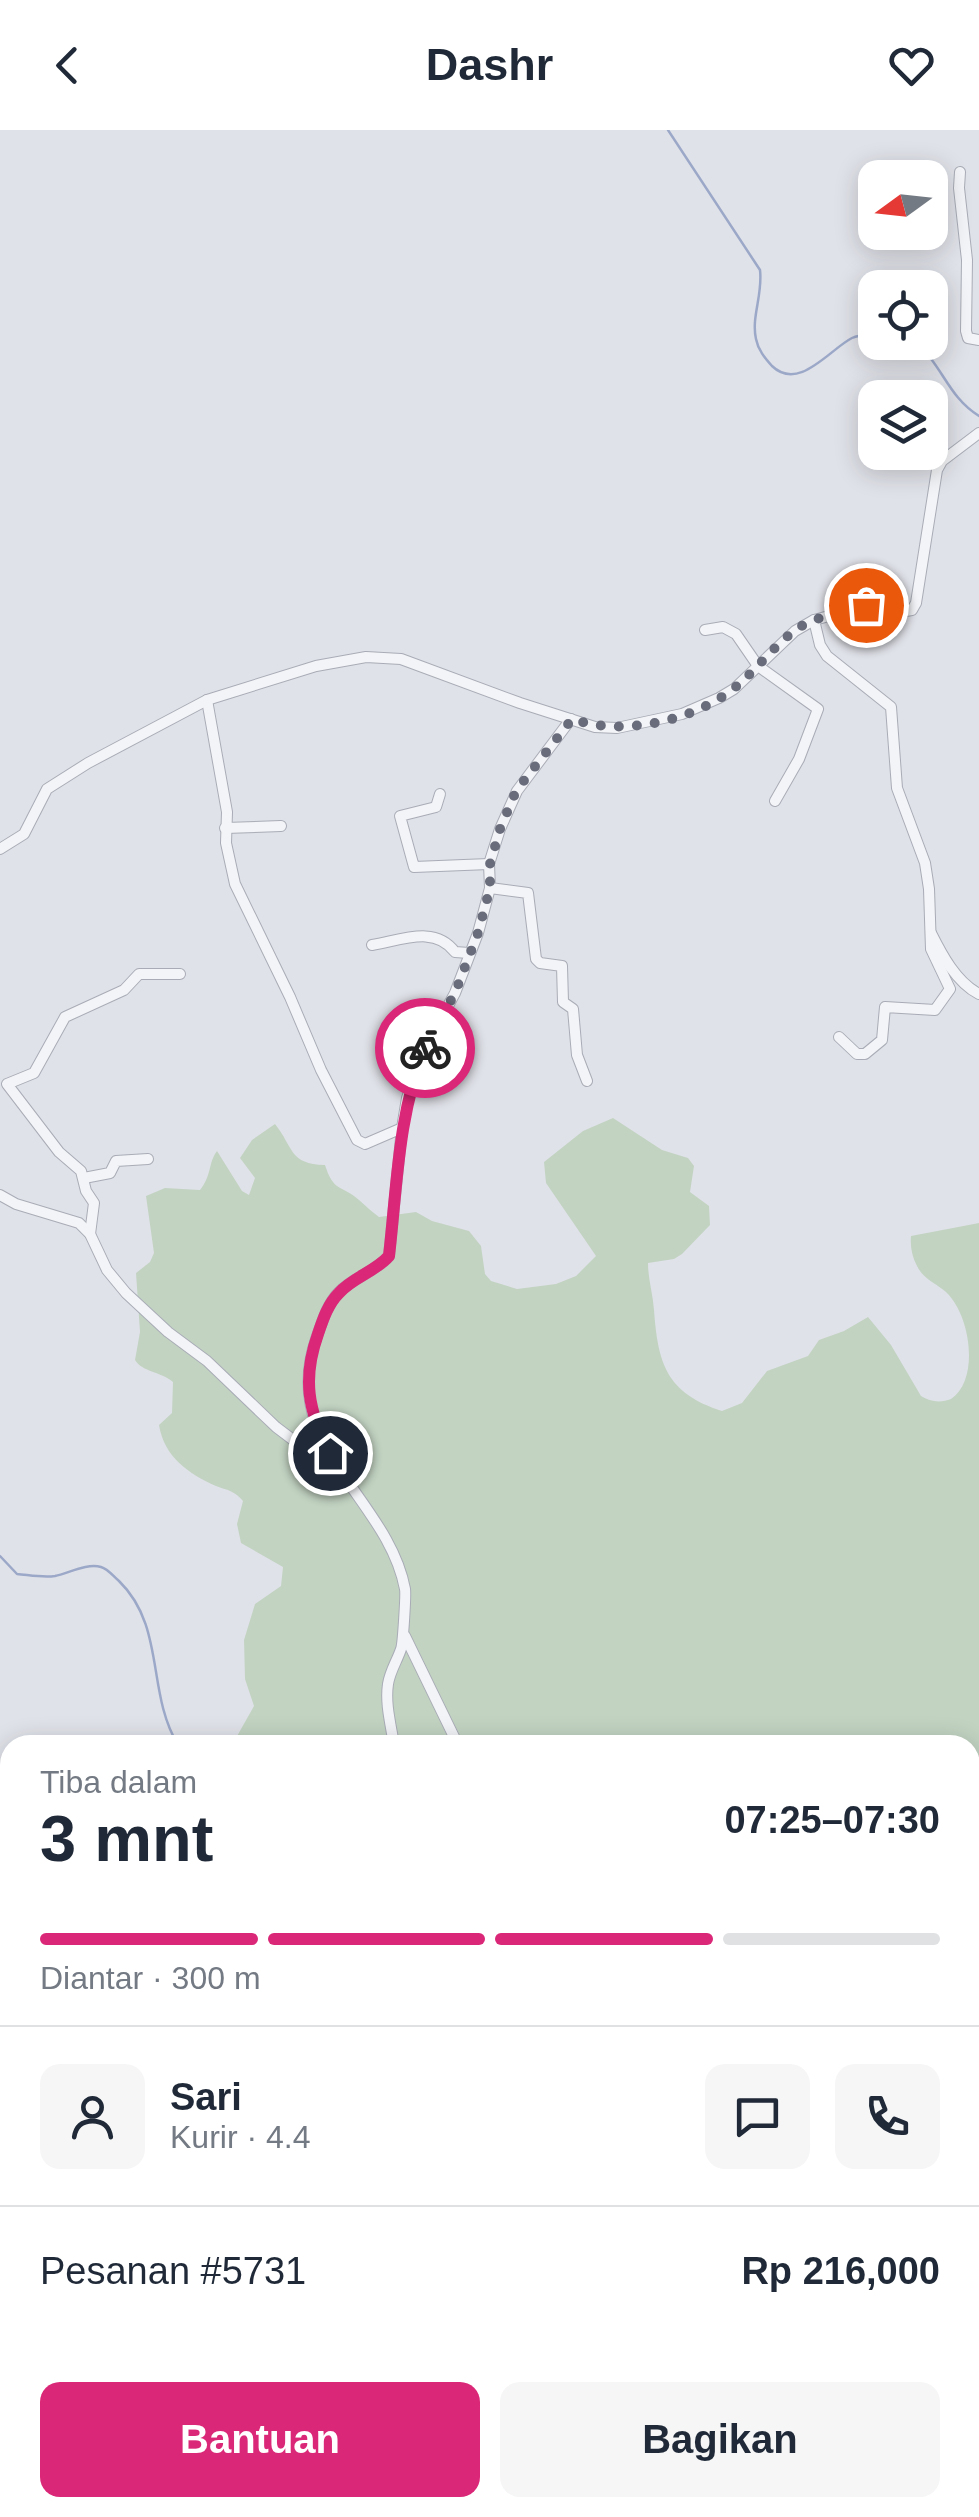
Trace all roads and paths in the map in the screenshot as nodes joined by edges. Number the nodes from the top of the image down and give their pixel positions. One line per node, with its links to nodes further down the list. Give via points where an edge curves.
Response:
1 (960, 172): 2 (street)
2 (973, 260): 3 (street, via 966,331)
3 (979, 340)
4 (979, 433): 5 (street, via 937,470 912,610 866,605)
5 (814, 620): 7 (street); 17 (street, via 827,656 891,708 896,788 924,863)
6 (705, 630): 7 (street, via 723,627 736,634)
7 (758, 666): 9 (street, via 734,689 682,714 617,728); 11 (street, via 818,710)
8 (206, 700): 9 (street, via 316,666 388,657); 13 (street); 14 (street, via 47,789 24,834)
9 (572, 719): 15 (street, via 516,791)
10 (440, 794): 15 (street, via 436,807 400,816 414,866)
11 (775, 801)
12 (281, 826): 13 (street)
13 (225, 828): 25 (street, via 235,884 358,1140 365,1144)
14 (0, 849)
15 (490, 864): 16 (street)
16 (490, 888): 19 (street); 23 (street, via 528,893 536,959 562,966 564,1004 573,1010)
17 (928, 929): 21 (street, via 947,963); 22 (street, via 950,989 938,1009 885,1007 882,1040 861,1055)
18 (372, 945): 19 (street, via 433,935)
19 (468, 954): 25 (street, via 423,1052)
20 (180, 974): 24 (street, via 140,974 124,990 65,1016 34,1073)
21 (979, 994)
22 (839, 1037)
23 (587, 1081)
24 (3, 1085): 27 (street)
25 (402, 1128): 30 (street, via 389,1256 340,1291 326,1311 308,1369 319,1432)
26 (148, 1159): 27 (street, via 118,1160 110,1173)
27 (84, 1178): 29 (street, via 94,1203)
28 (0, 1195): 29 (street, via 72,1219)
29 (90, 1234): 30 (street, via 126,1293)
30 (344, 1479): 31 (street, via 394,1558 405,1589)
31 (402, 1630): 32 (street, via 403,1646 388,1683); 33 (street)
32 (392, 1735)
33 (453, 1735)

